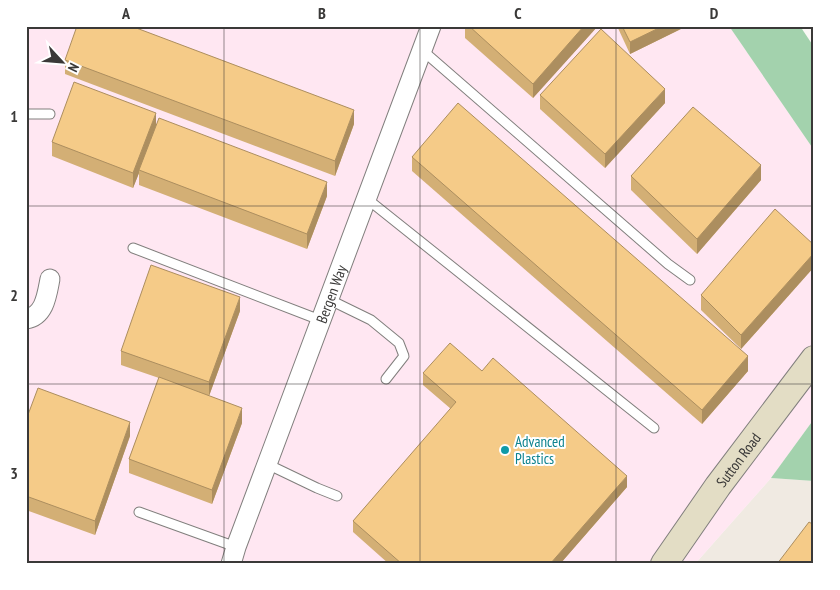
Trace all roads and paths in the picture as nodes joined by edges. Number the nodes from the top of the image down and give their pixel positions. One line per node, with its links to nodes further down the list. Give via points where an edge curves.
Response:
1 (431, 26): 2 (street, Bergen Way)
2 (422, 50): 5 (street, Bergen Way); 8 (lane)
3 (26, 114): 4 (lane)
4 (50, 114)
5 (366, 198): 9 (street, Bergen Way); 14 (lane)
6 (133, 248): 11 (lane)
7 (50, 279): 10 (street, via 44,306)
8 (690, 280)
9 (328, 299): 11 (street, Bergen Way); 13 (lane, via 371,320 399,343 404,356)
10 (26, 320)
11 (320, 320): 15 (street, Bergen Way)
12 (814, 358): 19 (street, Sutton Road)
13 (386, 379)
14 (654, 428)
15 (267, 464): 16 (lane); 18 (street, Bergen Way)
16 (337, 496)
17 (139, 512): 18 (lane)
18 (233, 556)
19 (664, 564)

